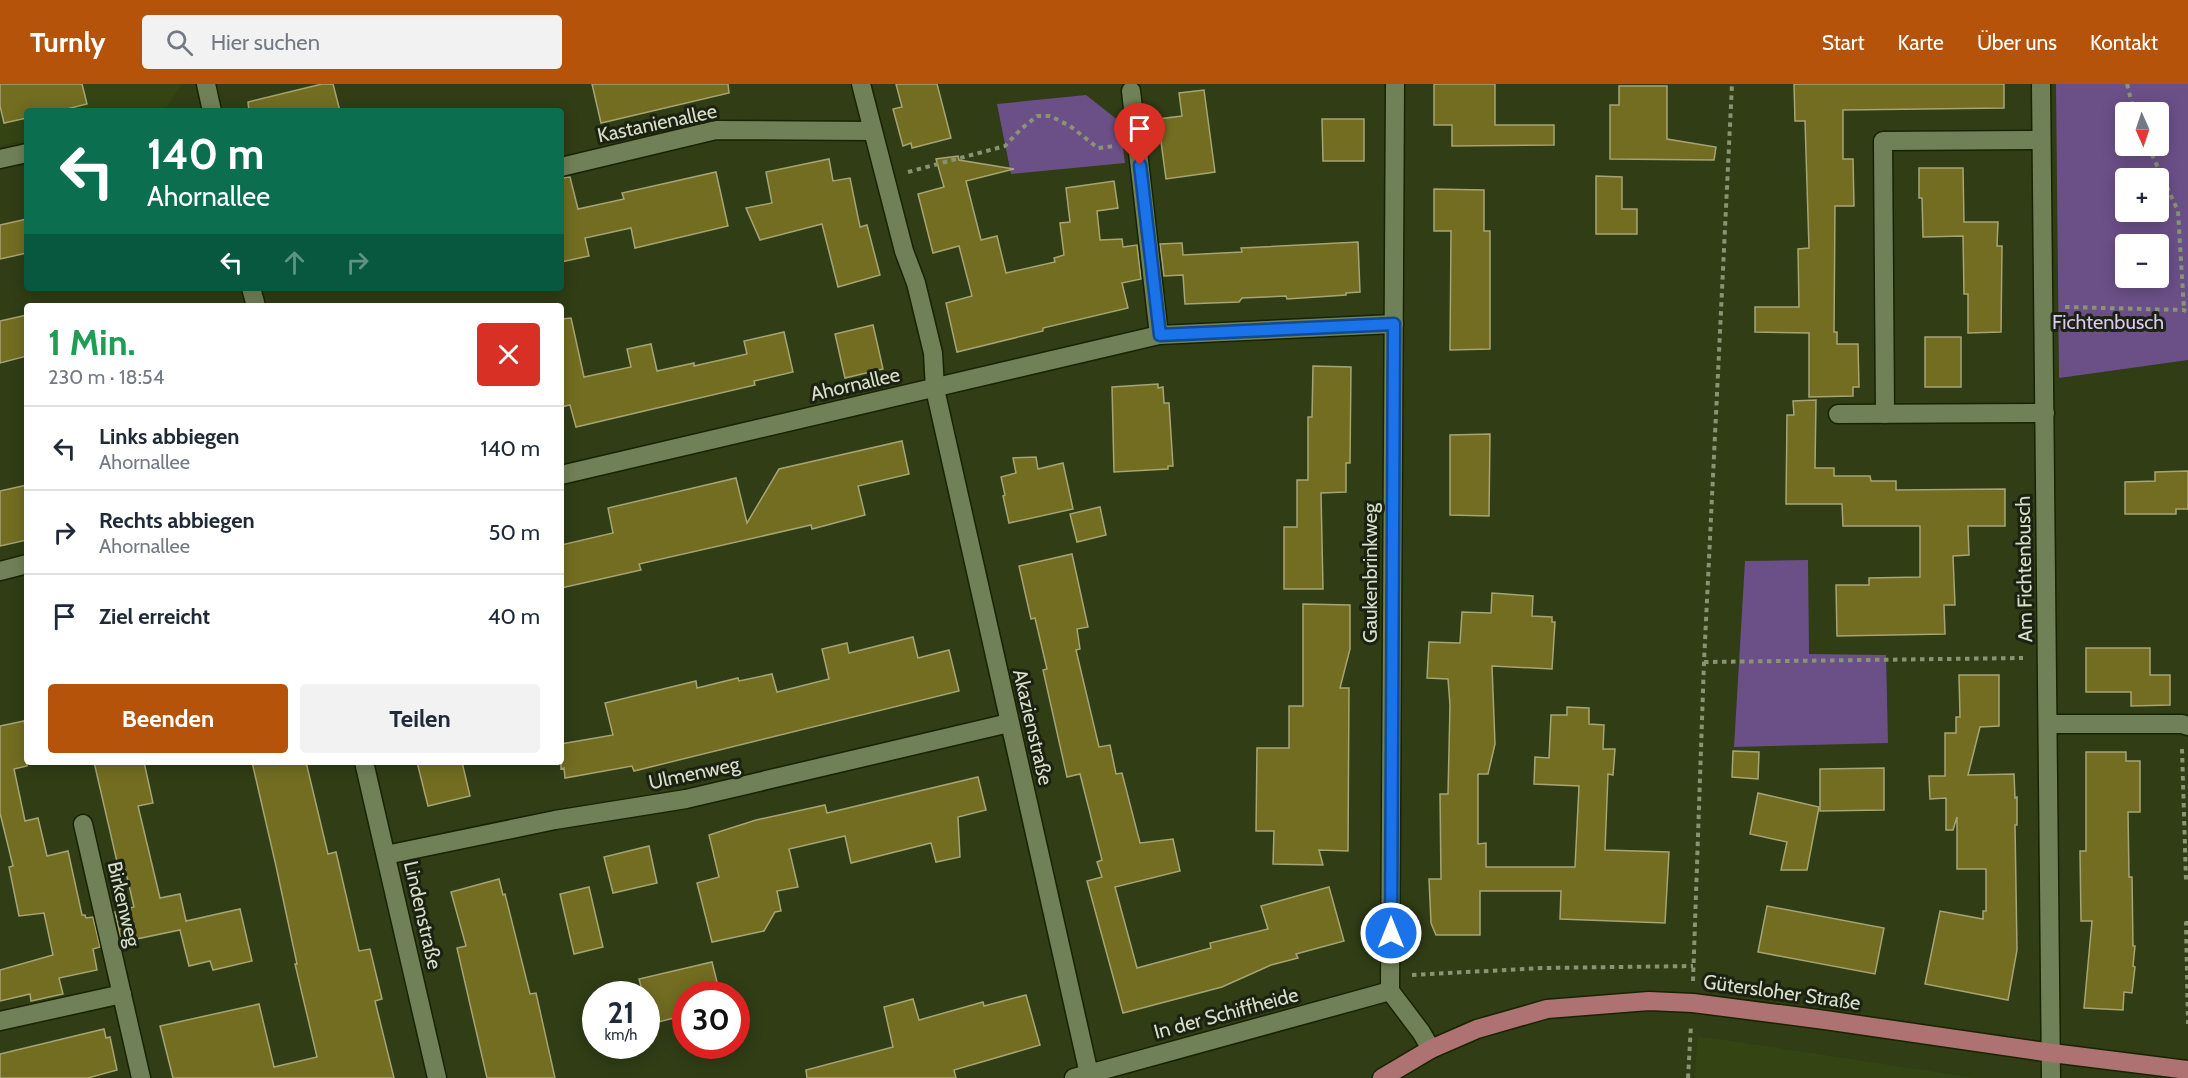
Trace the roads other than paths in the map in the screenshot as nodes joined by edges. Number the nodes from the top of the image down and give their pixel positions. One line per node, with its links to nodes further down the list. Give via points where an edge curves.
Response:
1 (206, 84): 6 (street)
2 (861, 84): 7 (street)
3 (1395, 84): 12 (street, Gaukenbrinkweg)
4 (2041, 84): 8 (street, Am Fichtenbusch)
5 (1131, 91): 13 (street)
6 (209, 108)
7 (872, 131): 11 (street, Kastanienallee, via 716,130); 14 (street, via 931,343)
8 (2042, 140): 15 (street, Am Fichtenbusch); 17 (street, via 1883,141)
9 (24, 154): 10 (street)
10 (0, 159)
11 (564, 166)
12 (1394, 324): 13 (street, Ahornallee); 27 (street, Gaukenbrinkweg)
13 (1160, 335): 14 (street, Ahornallee)
14 (935, 389): 18 (street, Ahornallee); 21 (street, Akazienstraße)
15 (2045, 413): 17 (street); 22 (street, Am Fichtenbusch)
16 (1838, 414): 17 (street)
17 (1885, 414)
18 (564, 474)
19 (24, 565): 20 (street)
20 (0, 571)
21 (1009, 723): 26 (street, Ulmenweg, via 687,799 555,820); 33 (street, Akazienstraße)
22 (2048, 724): 23 (street); 31 (street, Am Fichtenbusch)
23 (2185, 725)
24 (365, 765): 26 (street, Lindenstraße)
25 (83, 824): 28 (street, Birkenweg)
26 (386, 855): 35 (street, Lindenstraße)
27 (1391, 984): 30 (street); 33 (street, In der Schiffheide)
28 (122, 994): 29 (street); 34 (street, Birkenweg)
29 (0, 1021)
30 (1431, 1049): 31 (main road, Gütersloher Straße, via 1477,1029 1547,1009 1648,1000); 36 (main road, Gütersloher Straße)
31 (2052, 1053): 32 (main road, Gütersloher Straße); 37 (street, Am Fichtenbusch)
32 (2188, 1070)
33 (1081, 1076)
34 (141, 1078)
35 (437, 1078)
36 (1382, 1078)
37 (2051, 1078)

